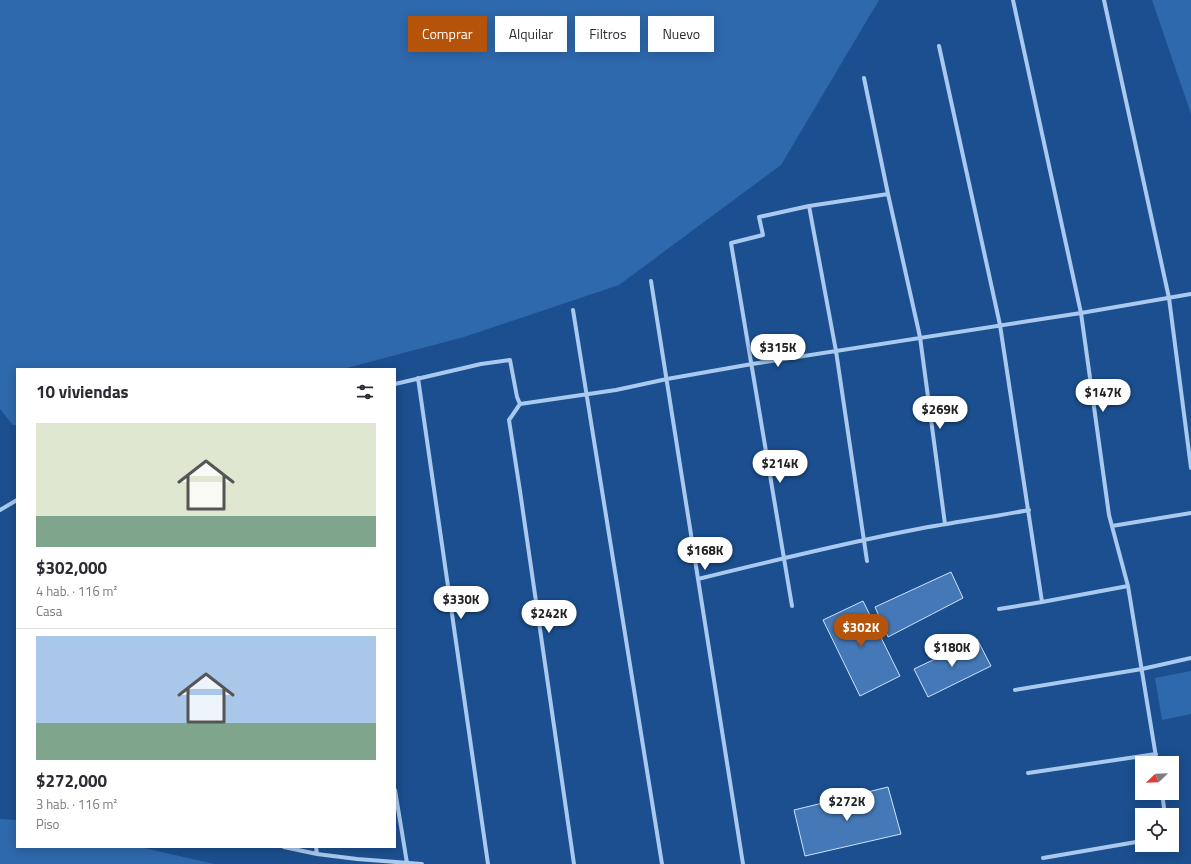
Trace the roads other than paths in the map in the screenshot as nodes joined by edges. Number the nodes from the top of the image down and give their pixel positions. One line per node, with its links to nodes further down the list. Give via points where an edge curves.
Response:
1 (1013, 0): 11 (street)
2 (1104, 0): 9 (street)
3 (939, 46): 12 (street)
4 (864, 78): 5 (street)
5 (888, 194): 6 (street); 13 (street)
6 (809, 206): 14 (street); 15 (street, via 759,217 763,235 731,243)
7 (651, 281): 17 (street)
8 (1191, 294): 9 (street)
9 (1169, 298): 11 (street); 21 (street)
10 (573, 310): 19 (street)
11 (1082, 313): 12 (street); 27 (street)
12 (1000, 325): 13 (street); 24 (street)
13 (920, 337): 14 (street); 26 (street)
14 (836, 351): 15 (street); 28 (street)
15 (752, 364): 17 (street); 29 (street)
16 (418, 378): 18 (street); 20 (street, via 510,360); 49 (street)
17 (667, 379): 19 (street); 31 (street)
18 (396, 384)
19 (586, 394): 20 (street); 51 (street)
20 (520, 404): 50 (street, via 509,420)
21 (1191, 468)
22 (16, 501): 23 (street)
23 (0, 510)
24 (1029, 510): 26 (street); 33 (street)
25 (1191, 513): 27 (street)
26 (945, 524): 28 (street)
27 (1112, 526): 32 (street)
28 (864, 540): 29 (street); 30 (street)
29 (784, 558): 31 (street); 34 (street)
30 (867, 561)
31 (698, 579): 52 (street)
32 (1128, 586): 33 (street); 37 (street)
33 (1042, 602): 35 (street)
34 (792, 606)
35 (999, 609)
36 (1191, 658): 37 (street)
37 (1142, 669): 38 (street); 39 (street)
38 (1015, 690)
39 (1156, 754): 40 (street)
40 (1028, 773)
41 (396, 797): 47 (street)
42 (1135, 842): 46 (street)
43 (289, 848): 45 (street)
44 (316, 848): 45 (street)
45 (317, 854): 47 (street)
46 (1042, 858)
47 (406, 863): 48 (street)
48 (422, 864)
49 (488, 864)
50 (574, 864)
51 (662, 864)
52 (743, 864)

